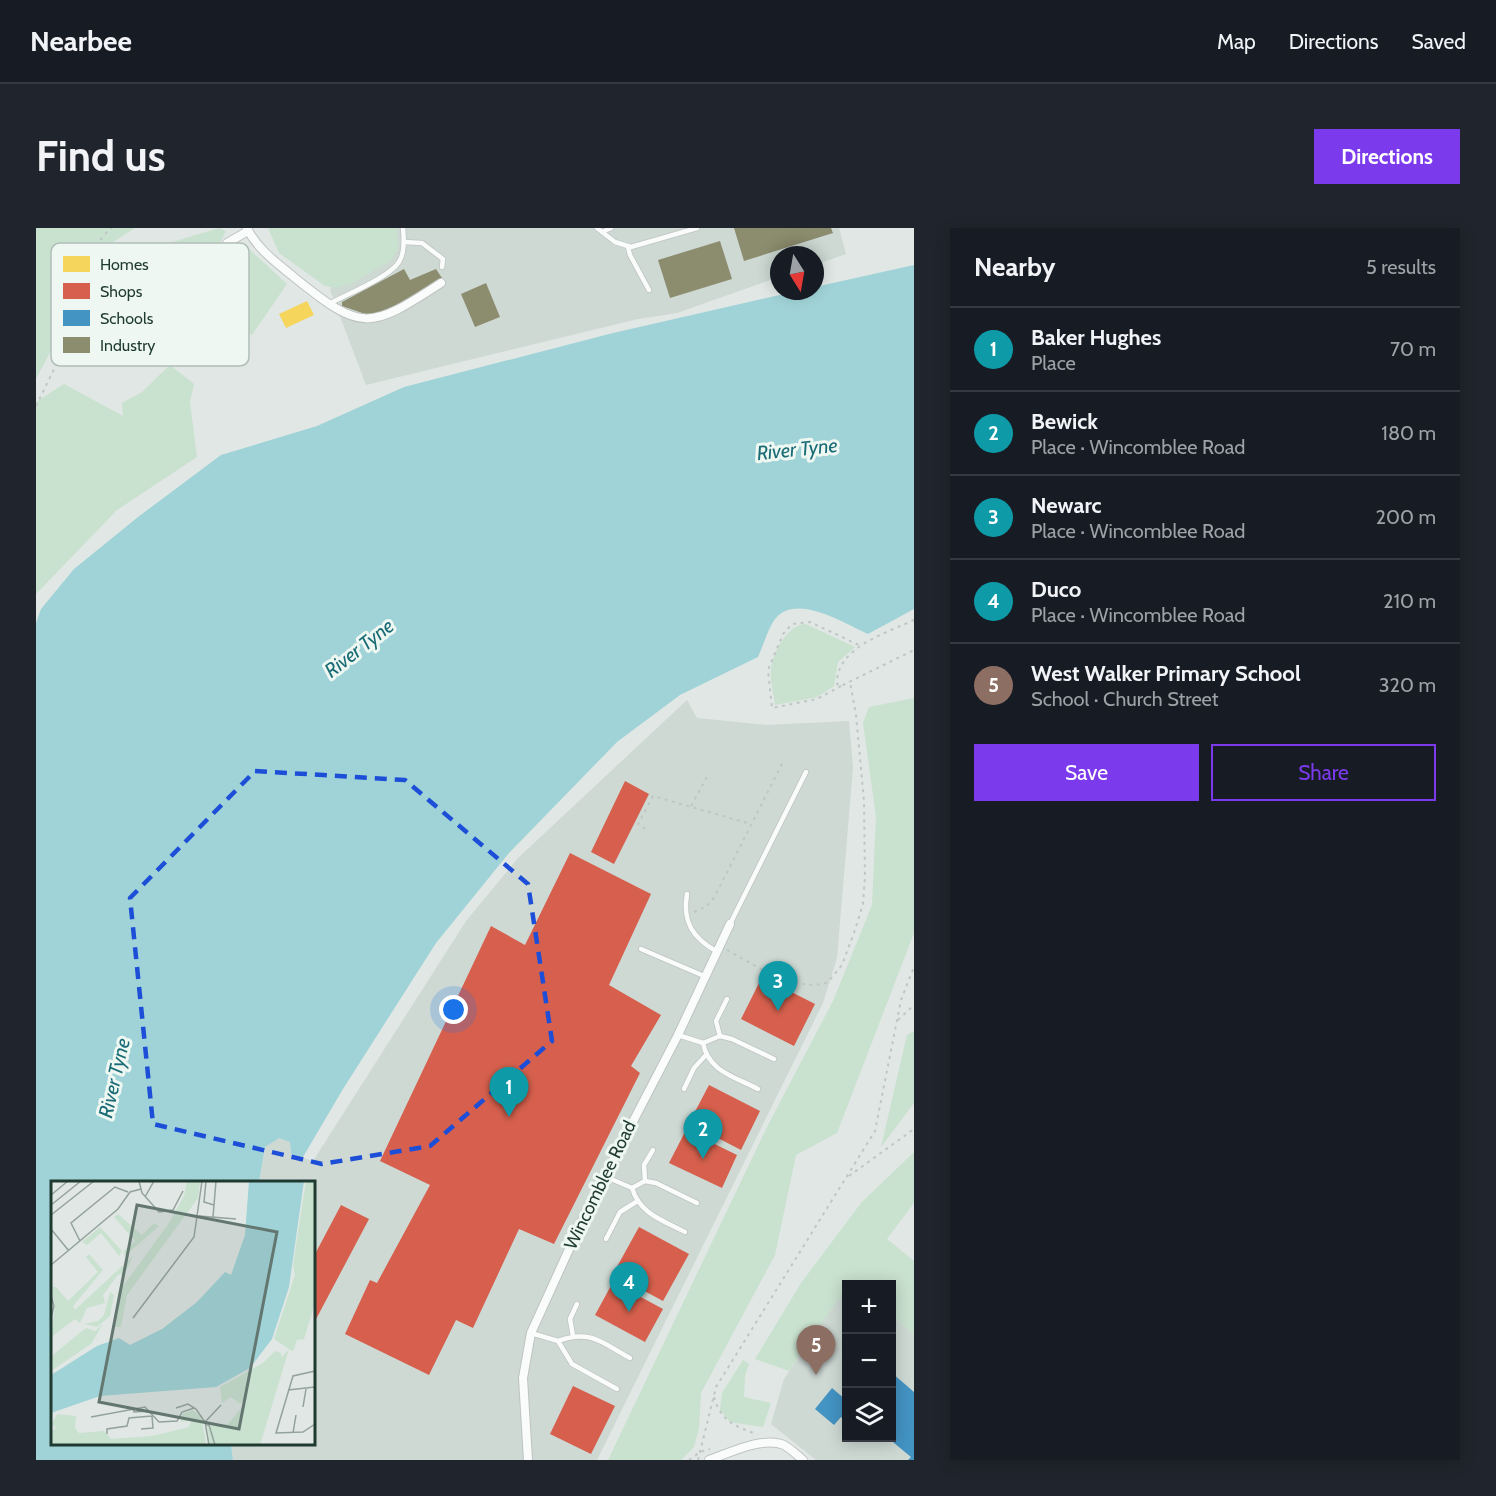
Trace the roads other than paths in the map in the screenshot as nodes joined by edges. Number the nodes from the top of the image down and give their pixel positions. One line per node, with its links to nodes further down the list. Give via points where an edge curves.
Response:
1 (403, 228): 6 (lane)
2 (611, 228): 5 (lane)
3 (697, 228): 8 (lane)
4 (247, 230): 7 (street); 12 (street, via 268,256)
5 (600, 230): 8 (lane)
6 (404, 242): 9 (lane, via 422,243 443,259); 12 (lane, via 400,262 394,268)
7 (227, 243)
8 (628, 247): 11 (lane)
9 (442, 267)
10 (441, 283): 12 (street, via 395,312 370,319 347,316)
11 (650, 290)
12 (329, 304)
13 (806, 772): 15 (lane)
14 (687, 894): 16 (lane, via 685,914 694,935)
15 (730, 924): 16 (street, Wincomblee Road)
16 (718, 948): 18 (street, Wincomblee Road)
17 (641, 949): 18 (lane)
18 (705, 976): 20 (street, Wincomblee Road)
19 (727, 999): 21 (lane, via 716,1021)
20 (678, 1035): 22 (lane); 28 (street, Wincomblee Road)
21 (720, 1036): 22 (lane); 24 (lane)
22 (703, 1043): 23 (lane)
23 (705, 1056): 25 (lane); 26 (lane, via 714,1067)
24 (774, 1059)
25 (684, 1089)
26 (758, 1089)
27 (653, 1150): 29 (lane, via 644,1165)
28 (604, 1176): 30 (lane); 36 (street, Wincomblee Road)
29 (645, 1181): 30 (lane); 32 (lane, via 656,1182)
30 (632, 1188): 31 (lane)
31 (636, 1202): 33 (lane); 34 (lane, via 620,1212)
32 (697, 1203)
33 (685, 1232)
34 (606, 1239)
35 (577, 1304): 37 (lane, via 570,1319)
36 (531, 1333): 38 (lane); 41 (street, Wincomblee Road, via 523,1378)
37 (573, 1336): 38 (lane); 39 (lane, via 587,1335)
38 (558, 1341): 40 (lane, via 572,1364)
39 (630, 1358)
40 (617, 1389)
41 (528, 1460)
42 (709, 1460): 43 (street, via 755,1445 777,1443)
43 (803, 1460)

